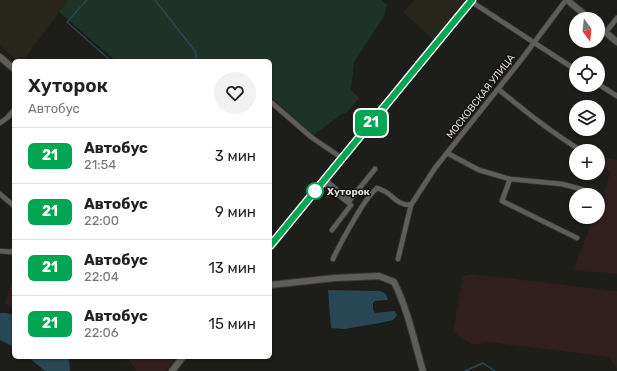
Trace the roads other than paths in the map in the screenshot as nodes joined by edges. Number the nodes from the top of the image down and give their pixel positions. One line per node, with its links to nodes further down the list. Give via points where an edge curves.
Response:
1 (470, 0): 7 (street); 19 (main road)
2 (567, 0): 3 (main road); 7 (street, МОСКОВСКАЯ УЛИЦА)
3 (582, 12)
4 (617, 18): 5 (street)
5 (606, 32): 6 (main road)
6 (617, 42)
7 (534, 43): 9 (street); 12 (street, МОСКОВСКАЯ УЛИЦА)
8 (0, 57): 10 (main road)
9 (569, 66)
10 (12, 67)
11 (605, 88): 13 (street)
12 (498, 89): 17 (street, via 531,117); 18 (street, МОСКОВСКАЯ УЛИЦА)
13 (617, 96)
14 (272, 104): 19 (street, via 311,137)
15 (12, 112): 16 (street)
16 (0, 124)
17 (570, 144)
18 (447, 153): 21 (street, via 479,170); 26 (street, МОСКОВСКАЯ УЛИЦА)
19 (342, 158): 22 (main road)
20 (375, 169): 22 (street, via 350,200)
21 (510, 179): 23 (street); 28 (street, via 502,201)
22 (323, 181): 27 (street, via 350,206); 29 (main road)
23 (577, 188)
24 (0, 194): 25 (street)
25 (12, 204)
26 (411, 205): 32 (street, via 404,205 377,188 371,192 342,239); 33 (street, МОСКОВСКАЯ УЛИЦА)
27 (332, 230)
28 (577, 238)
29 (272, 244)
30 (0, 251): 31 (street)
31 (12, 251)
32 (333, 259)
33 (398, 259)
34 (272, 285): 37 (main road, via 379,276 394,282 406,309)
35 (181, 359): 36 (main road)
36 (172, 371)
37 (423, 371)

